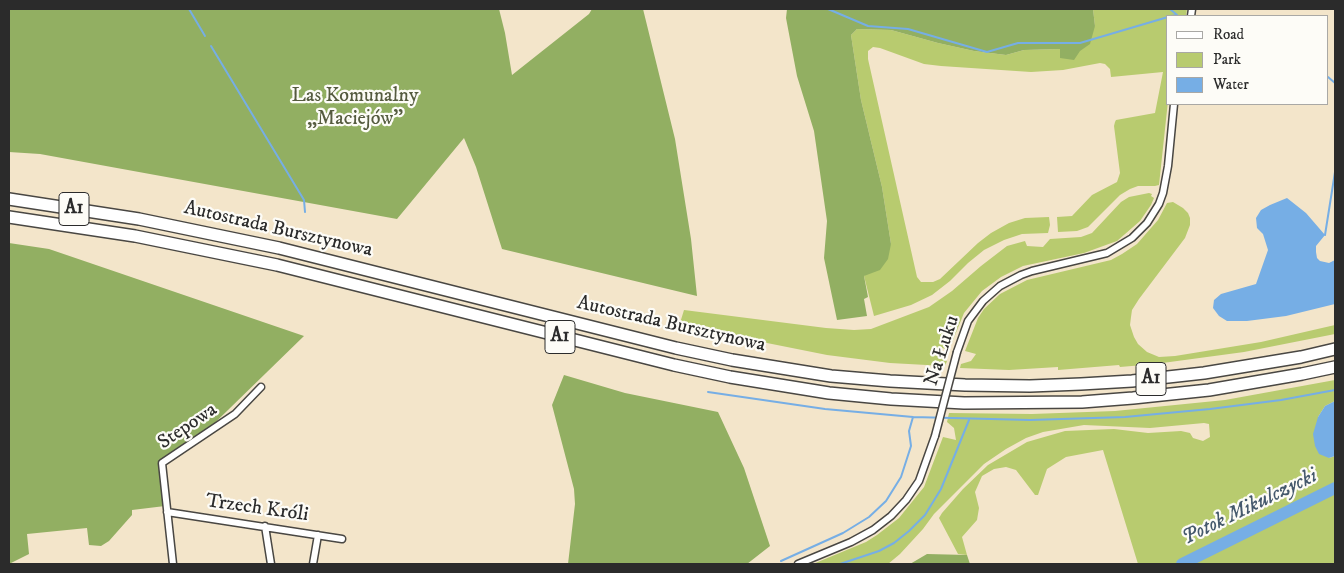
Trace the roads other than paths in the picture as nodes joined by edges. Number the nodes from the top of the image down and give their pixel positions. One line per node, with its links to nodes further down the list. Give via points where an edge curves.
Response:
1 (1174, 105): 14 (street, Na Łuku, bridge, via 1163,194 1147,223 1132,238 1107,253 1016,277 982,300 964,329 935,436 919,481 906,500 873,530)
2 (9, 199): 4 (highway, Autostrada Bursztynowa / A1, via 139,219 279,248 676,348 831,376 965,385 1081,384 1204,373)
3 (9, 217): 5 (highway, Autostrada Bursztynowa / A1, via 135,236 277,265 674,365 838,394 964,403 1082,402 1217,389)
4 (1335, 349)
5 (1335, 367)
6 (261, 387): 7 (street, Stepowa, via 235,414 162,463)
7 (167, 512): 8 (street, Trzech Króli); 11 (street, Stepowa)
8 (265, 526): 9 (street, Trzech Króli); 12 (street)
9 (318, 535): 10 (street, Trzech Króli); 13 (street)
10 (342, 539)
11 (173, 564)
12 (270, 564)
13 (313, 564)
14 (798, 564)

